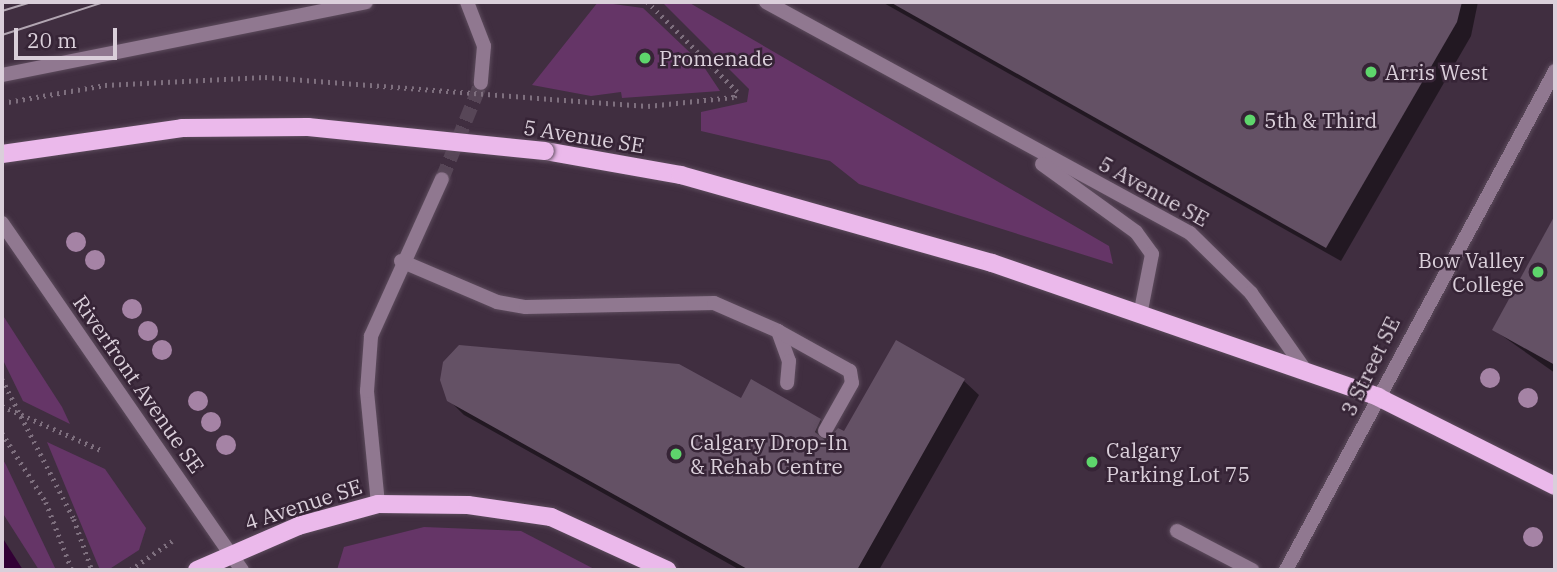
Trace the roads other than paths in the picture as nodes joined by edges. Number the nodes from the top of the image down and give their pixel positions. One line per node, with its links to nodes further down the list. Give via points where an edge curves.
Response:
1 (366, 2): 5 (street)
2 (467, 2): 6 (street, via 484,46)
3 (766, 2): 7 (street, 5 Avenue SE)
4 (1555, 71): 16 (street, 3 Street SE)
5 (2, 75)
6 (481, 83)
7 (1004, 137): 12 (street, 5 Avenue SE, via 1136,232 1152,254); 14 (street, 5 Avenue SE, via 1190,233 1251,293)
8 (2, 154): 12 (main road, 5 Avenue SE, bridge, via 194,128 308,127 545,151 694,178 992,263)
9 (442, 179): 11 (street)
10 (2, 223): 21 (street, Riverfront Avenue SE)
11 (401, 261): 13 (street, via 497,302 714,303); 19 (street, via 371,336 367,391)
12 (1140, 315): 14 (main road, 5 Avenue SE)
13 (778, 331): 15 (street, via 789,361); 17 (street, via 850,371 852,383)
14 (1310, 378): 16 (main road, 5 Avenue SE)
15 (787, 383)
16 (1378, 397): 18 (main road, 5 Avenue SE); 26 (street, 3 Street SE)
17 (825, 431)
18 (1555, 486)
19 (379, 504): 21 (main road, 4 Avenue SE); 24 (main road, 4 Avenue SE, via 468,505 551,517)
20 (1177, 531): 25 (street)
21 (230, 553): 22 (main road, 4 Avenue SE); 23 (street, Riverfront Avenue SE)
22 (197, 570)
23 (242, 570)
24 (667, 570)
25 (1252, 570)
26 (1286, 570)

